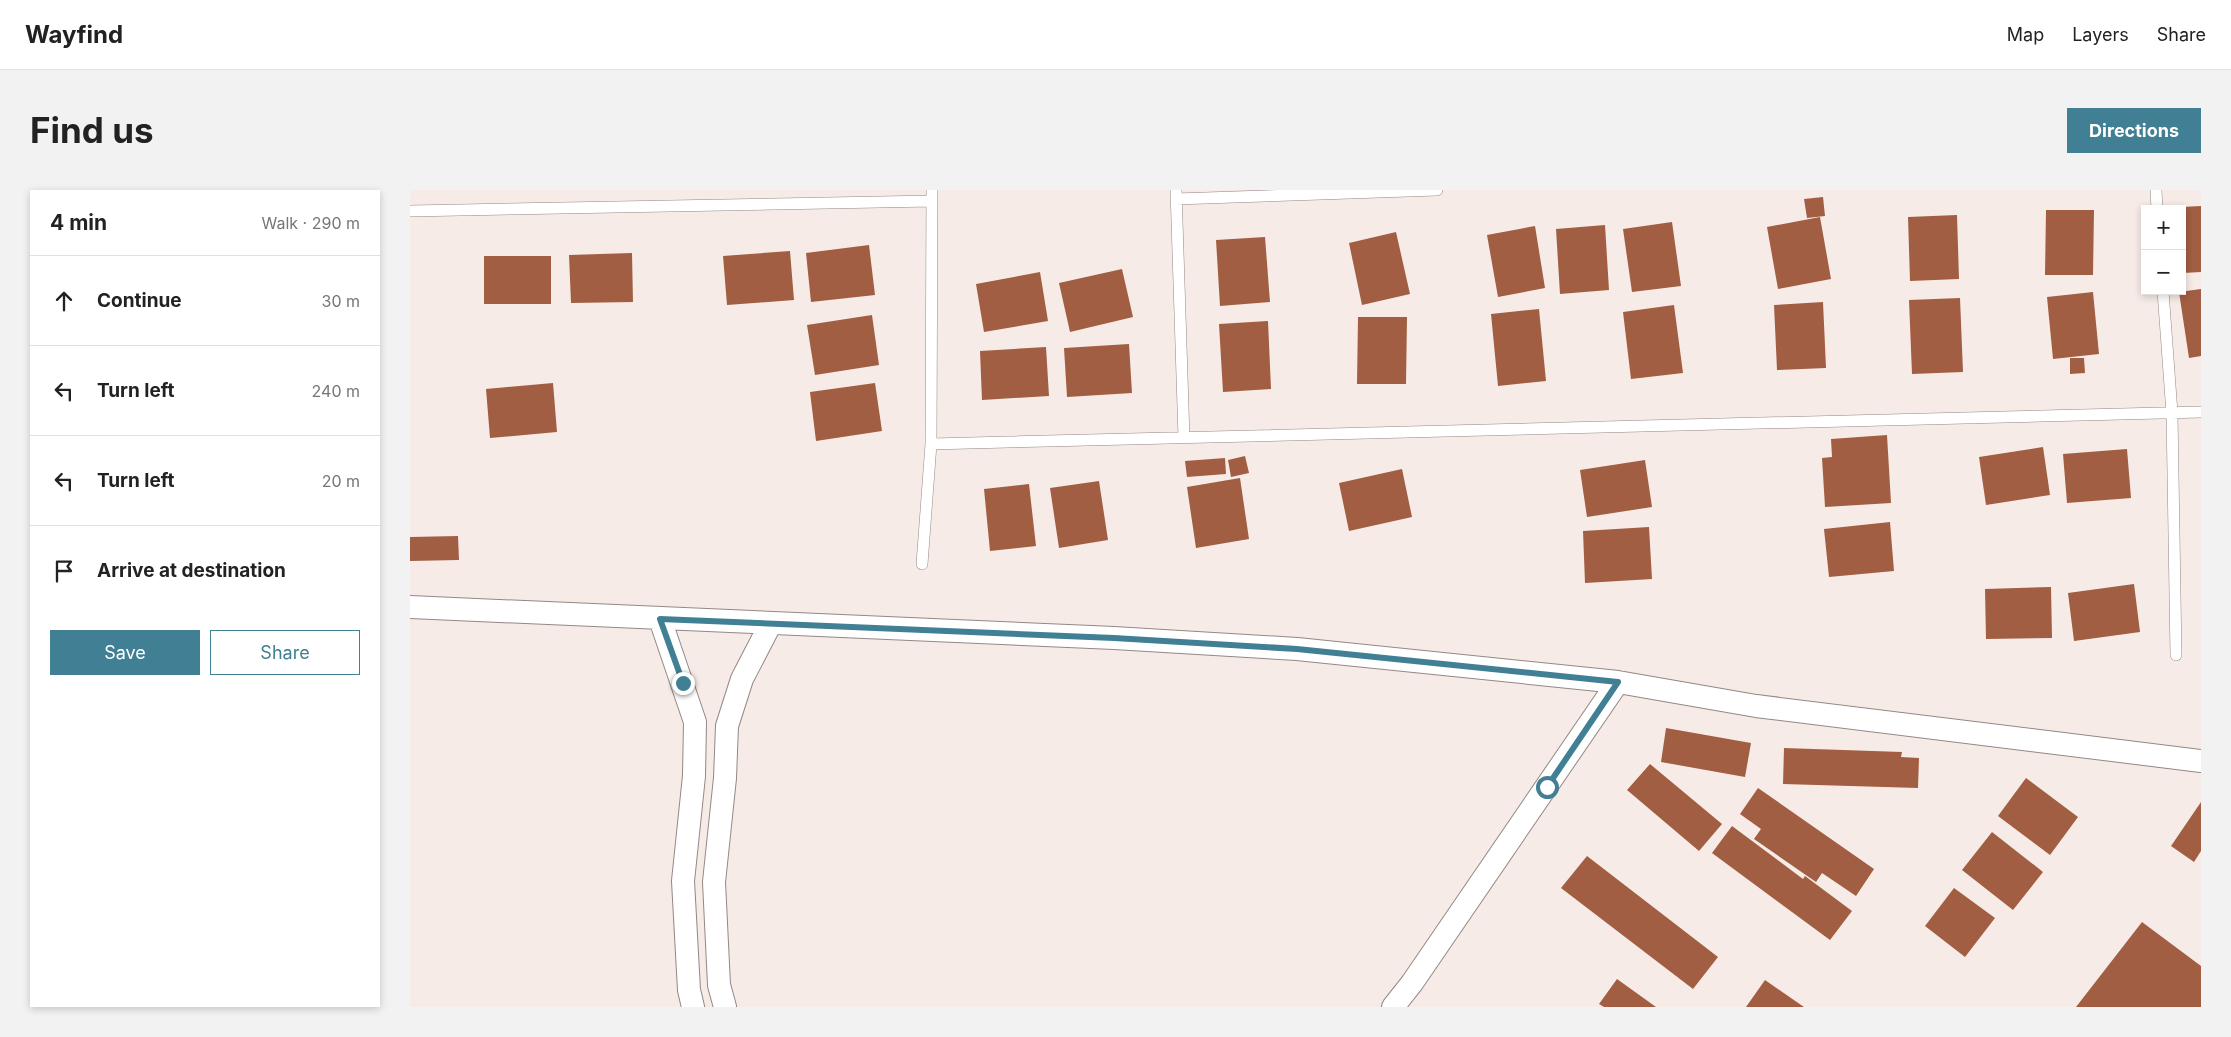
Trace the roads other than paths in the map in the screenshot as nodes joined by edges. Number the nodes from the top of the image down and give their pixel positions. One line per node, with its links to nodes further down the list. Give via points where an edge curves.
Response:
1 (1437, 190): 3 (lane)
2 (2156, 190): 5 (lane)
3 (1176, 194): 10 (lane)
4 (932, 195): 6 (lane); 11 (lane)
5 (2157, 205)
6 (410, 211)
7 (2163, 295): 9 (lane)
8 (2201, 412): 9 (lane)
9 (2172, 413): 10 (lane); 16 (lane)
10 (1184, 438): 11 (lane)
11 (931, 444): 12 (lane)
12 (922, 564)
13 (410, 607): 14 (street)
14 (660, 619): 15 (street); 20 (street, via 695,722 694,776 684,882)
15 (770, 623): 17 (street, via 1105,637 1297,649); 19 (street, via 742,679 727,726 714,882)
16 (2176, 655)
17 (1618, 682): 18 (street, via 1756,706); 22 (street)
18 (2201, 761)
19 (719, 985): 20 (street); 21 (street)
20 (691, 999)
21 (725, 1007)
22 (1393, 1007)

